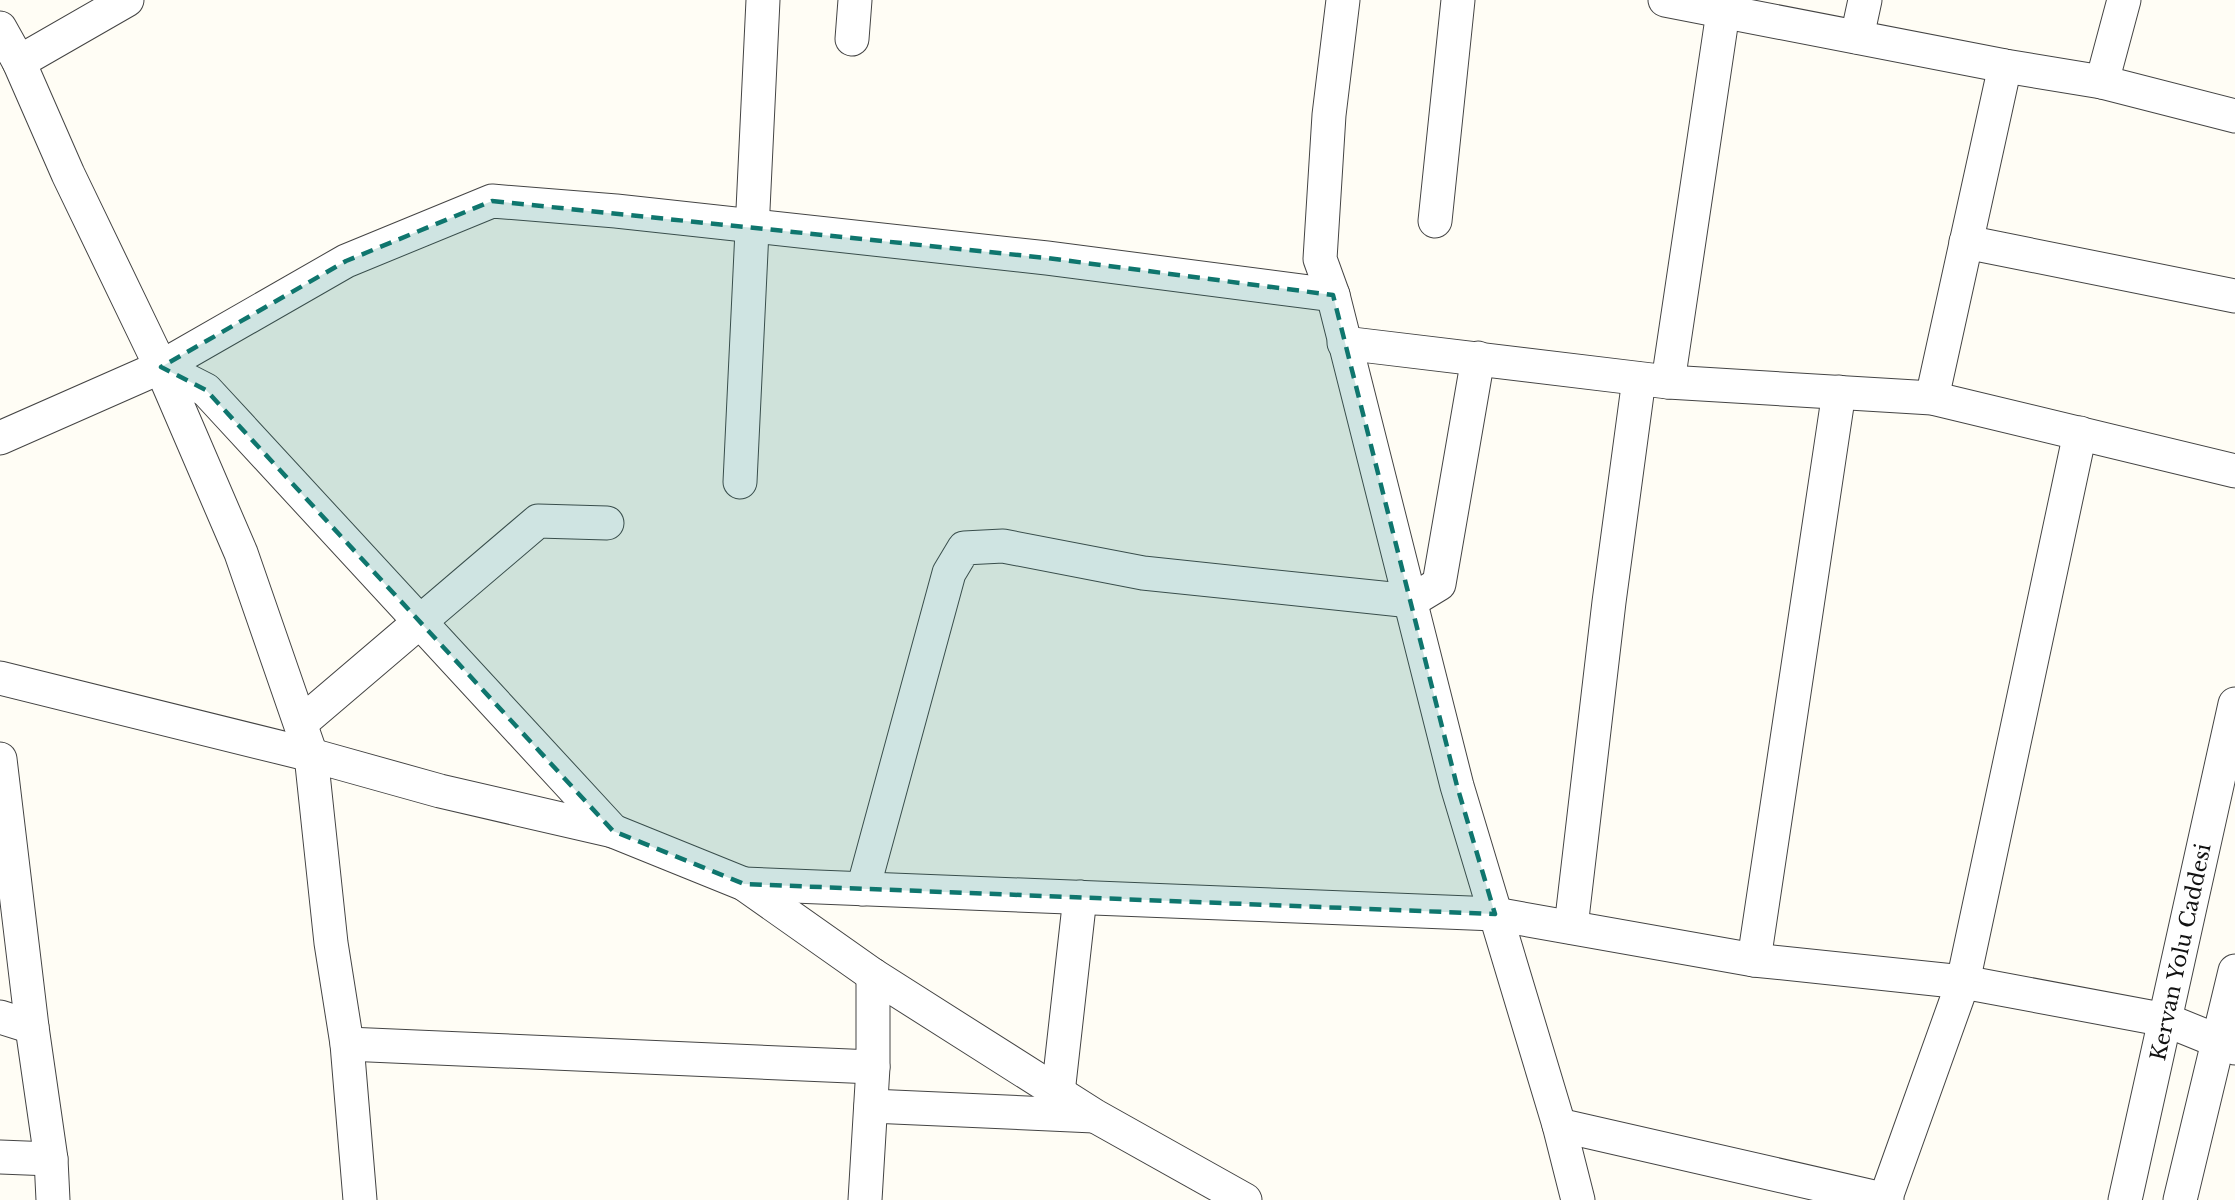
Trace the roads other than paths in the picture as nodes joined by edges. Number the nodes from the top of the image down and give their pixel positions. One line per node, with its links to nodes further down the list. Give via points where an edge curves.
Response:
1 (127, 0): 13 (street)
2 (763, 0): 18 (street)
3 (855, 0): 12 (street)
4 (1342, 0): 20 (street, via 1329,115 1320,259)
5 (1458, 0): 17 (street)
6 (1665, 0): 9 (street)
7 (1865, 0): 11 (street)
8 (2124, 0): 15 (street)
9 (1723, 12): 11 (street); 25 (street)
10 (0, 28): 13 (street)
11 (1857, 37): 14 (street)
12 (852, 39)
13 (20, 62): 24 (street, via 68,174)
14 (2004, 66): 15 (street); 19 (street)
15 (2102, 82): 16 (street)
16 (2235, 116)
17 (1435, 221)
18 (753, 227): 20 (street, via 1047,258); 24 (street, via 492,201 346,261); 31 (street)
19 (1966, 242): 21 (street); 27 (street)
20 (1333, 295): 22 (street)
21 (2235, 296)
22 (1344, 343): 23 (street); 33 (street)
23 (1478, 358): 25 (street); 33 (street, via 1439,584)
24 (161, 367): 29 (street); 34 (street, via 206,390); 37 (street, via 241,553)
25 (1654, 381): 26 (street); 45 (street, via 1608,602)
26 (1839, 392): 27 (street); 46 (street)
27 (1932, 398): 28 (street)
28 (2080, 433): 30 (street); 49 (street)
29 (0, 438)
30 (2235, 471)
31 (740, 482)
32 (607, 523): 34 (street, via 538,521)
33 (1411, 601): 42 (street, via 1143,573 1003,546 964,548 949,573); 44 (street, via 1457,786)
34 (421, 621): 37 (street); 40 (street)
35 (0, 678): 38 (street)
36 (2235, 704): 51 (street, Kervan Yolu Caddesi)
37 (301, 723): 38 (street)
38 (311, 755): 40 (street, via 440,791); 53 (street, via 331,943)
39 (0, 759): 52 (street)
40 (613, 831): 41 (street)
41 (744, 884): 42 (street); 48 (street)
42 (862, 889): 43 (street)
43 (1080, 897): 44 (street); 56 (street)
44 (1495, 914): 45 (street); 59 (street)
45 (1570, 927): 46 (street)
46 (1754, 960): 49 (street)
47 (2235, 971): 54 (street)
48 (873, 975): 55 (street); 56 (street)
49 (1962, 982): 51 (street); 67 (street)
50 (0, 1017): 52 (street)
51 (2166, 1020): 54 (street); 68 (street, Kervan Yolu Caddesi)
52 (32, 1027): 61 (street)
53 (347, 1044): 55 (street); 63 (street)
54 (2227, 1045): 69 (street)
55 (873, 1067): 57 (street)
56 (1058, 1093): 58 (street)
57 (871, 1106): 58 (street); 64 (street)
58 (1095, 1116): 65 (street)
59 (1559, 1125): 66 (street); 67 (street)
60 (0, 1157): 61 (street)
61 (51, 1159): 62 (street)
62 (53, 1200)
63 (360, 1200)
64 (865, 1200)
65 (1245, 1200)
66 (1578, 1200)
67 (1886, 1200)
68 (2125, 1200)
69 (2180, 1200)

